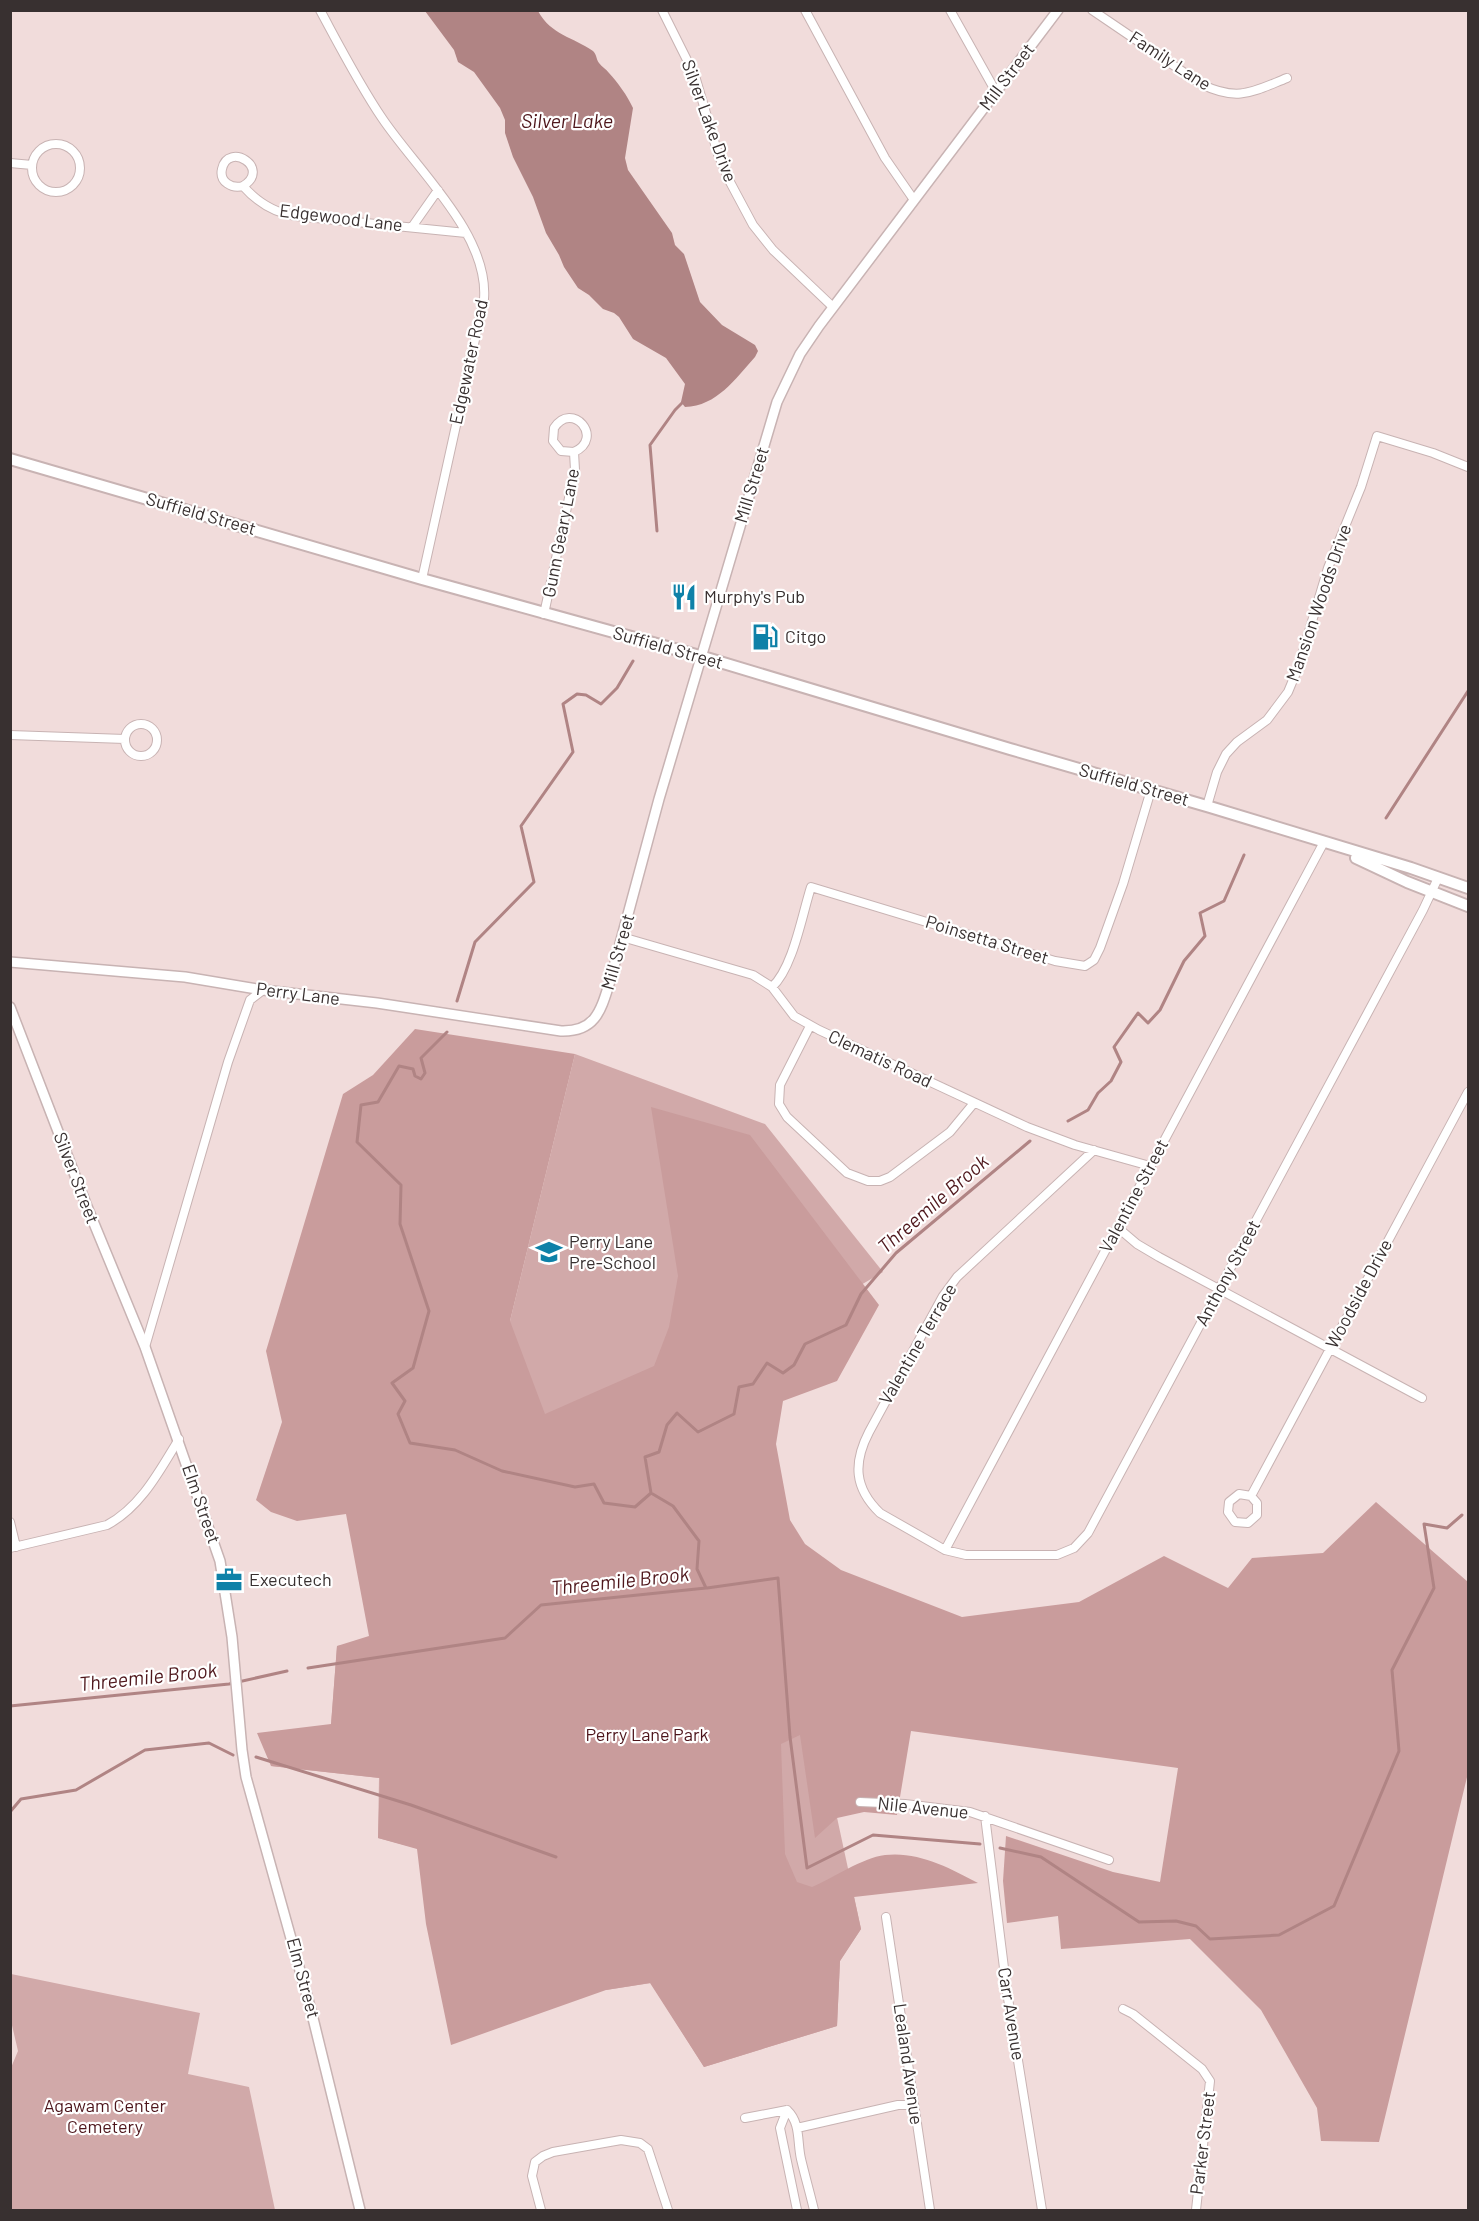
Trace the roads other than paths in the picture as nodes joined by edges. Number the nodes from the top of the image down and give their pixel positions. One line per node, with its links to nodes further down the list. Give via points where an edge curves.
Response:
1 (320, 10): 12 (street, Edgewater Road, via 385,123)
2 (662, 10): 16 (street, Silver Lake Drive, via 695,76 730,183 753,225 778,255)
3 (805, 10): 13 (street, via 885,158)
4 (950, 10): 8 (street)
5 (1058, 10): 8 (street, Mill Street)
6 (1092, 10): 7 (street, Family Lane, via 1214,90 1239,95)
7 (1287, 78)
8 (996, 92): 13 (street, Mill Street)
9 (10, 163): 10 (street)
10 (32, 165): 10 (street, via 35,180 50,192 70,188 80,171 75,152 56,143 38,151)
11 (243, 186): 11 (street, Edgewood Lane, via 252,175 251,165 244,158 234,157 223,166 222,177 228,185); 14 (street, Edgewood Lane, via 258,202 287,214)
12 (438, 190): 14 (street, Edgewood Lane); 15 (street, Edgewater Road)
13 (914, 200): 16 (street, Mill Street)
14 (412, 227): 15 (street, Edgewood Lane)
15 (466, 233): 20 (street, Edgewater Road, via 483,269 484,299)
16 (833, 307): 22 (street, Mill Street, via 800,354 777,402)
17 (574, 452): 17 (street, Gunn Geary Lane, via 584,444 586,432 576,419 563,419 554,428 553,441 561,451); 21 (street, Gunn Geary Lane, via 575,470)
18 (10, 459): 20 (main road, Suffield Street)
19 (1468, 467): 26 (street, Mansion Woods Drive, via 1377,436 1288,692 1267,720 1226,754)
20 (422, 579): 21 (main road, Suffield Street)
21 (544, 614): 22 (main road, Suffield Street)
22 (700, 656): 25 (main road, Suffield Street); 32 (street, Mill Street)
23 (10, 735): 24 (street)
24 (125, 738): 24 (street, via 129,751 138,755 150,752 156,745 154,732 144,724 131,727)
25 (1151, 790): 26 (main road, Suffield Street); 34 (street, Poinsetta Street, via 1100,948 1094,960 1085,966 1048,959 811,887 785,970)
26 (1207, 806): 27 (main road, Suffield Street)
27 (1324, 842): 28 (main road, Suffield Street); 30 (main road, Suffield Street); 42 (street, Valentine Street)
28 (1438, 878): 29 (main road, Suffield Street); 30 (street, Anthony Street)
29 (1468, 888)
30 (1431, 892): 31 (main road, Suffield Street); 44 (street, Anthony Street)
31 (1468, 906)
32 (622, 937): 34 (street, Clematis Road, via 753,975); 38 (street, Mill Street, via 601,1009)
33 (10, 962): 35 (street, Perry Lane, via 184,977)
34 (771, 987): 37 (street, Clematis Road, via 794,1016)
35 (263, 990): 38 (street, Perry Lane, via 561,1031); 45 (street, via 250,1000 228,1062)
36 (10, 1007): 45 (street, Silver Street)
37 (810, 1026): 40 (street, Clematis Road); 40 (street, via 780,1084 779,1104 787,1117 857,1179 873,1182 890,1178 950,1132)
38 (585, 1027)
39 (1468, 1092): 46 (street, Woodside Drive)
40 (974, 1103): 41 (street, Clematis Road, via 1027,1127)
41 (1094, 1150): 42 (street, Clematis Road); 52 (street, Valentine Terrace, via 957,1276 863,1443 858,1467 871,1504)
42 (1150, 1166): 43 (street, Valentine Street)
43 (1118, 1227): 44 (street, via 1148,1250); 52 (street, Valentine Street)
44 (1219, 1290): 46 (street); 52 (street, Anthony Street, via 1080,1543 1066,1552 1049,1555 966,1555)
45 (145, 1347): 48 (street, Elm Street)
46 (1329, 1349): 47 (street); 49 (street, Woodside Drive)
47 (1422, 1398)
48 (178, 1438): 51 (street, via 146,1490 116,1520); 62 (street, Elm Street, via 220,1561 246,1777 311,2010)
49 (1251, 1496): 49 (street, Woodside Drive, via 1239,1494 1231,1499 1228,1512 1235,1522 1248,1523 1257,1515 1257,1503)
50 (10, 1522): 51 (street)
51 (13, 1547)
52 (945, 1550)
53 (860, 1802): 54 (street, Nile Avenue)
54 (985, 1816): 55 (street, Nile Avenue); 68 (street, Carr Avenue, via 1007,1992)
55 (1109, 1860)
56 (886, 1917): 58 (street, Lealand Avenue)
57 (1123, 2008): 69 (street, Parker Street, via 1202,2069 1210,2081)
58 (914, 2105): 61 (street); 67 (street, Lealand Avenue)
59 (787, 2110): 60 (street); 61 (street); 65 (street, via 780,2128)
60 (745, 2118)
61 (797, 2128): 66 (street)
62 (360, 2211)
63 (541, 2211): 64 (street, via 532,2176 538,2159 553,2152 621,2140 640,2143 648,2149)
64 (668, 2211)
65 (797, 2211)
66 (814, 2211)
67 (930, 2211)
68 (1042, 2211)
69 (1196, 2211)

